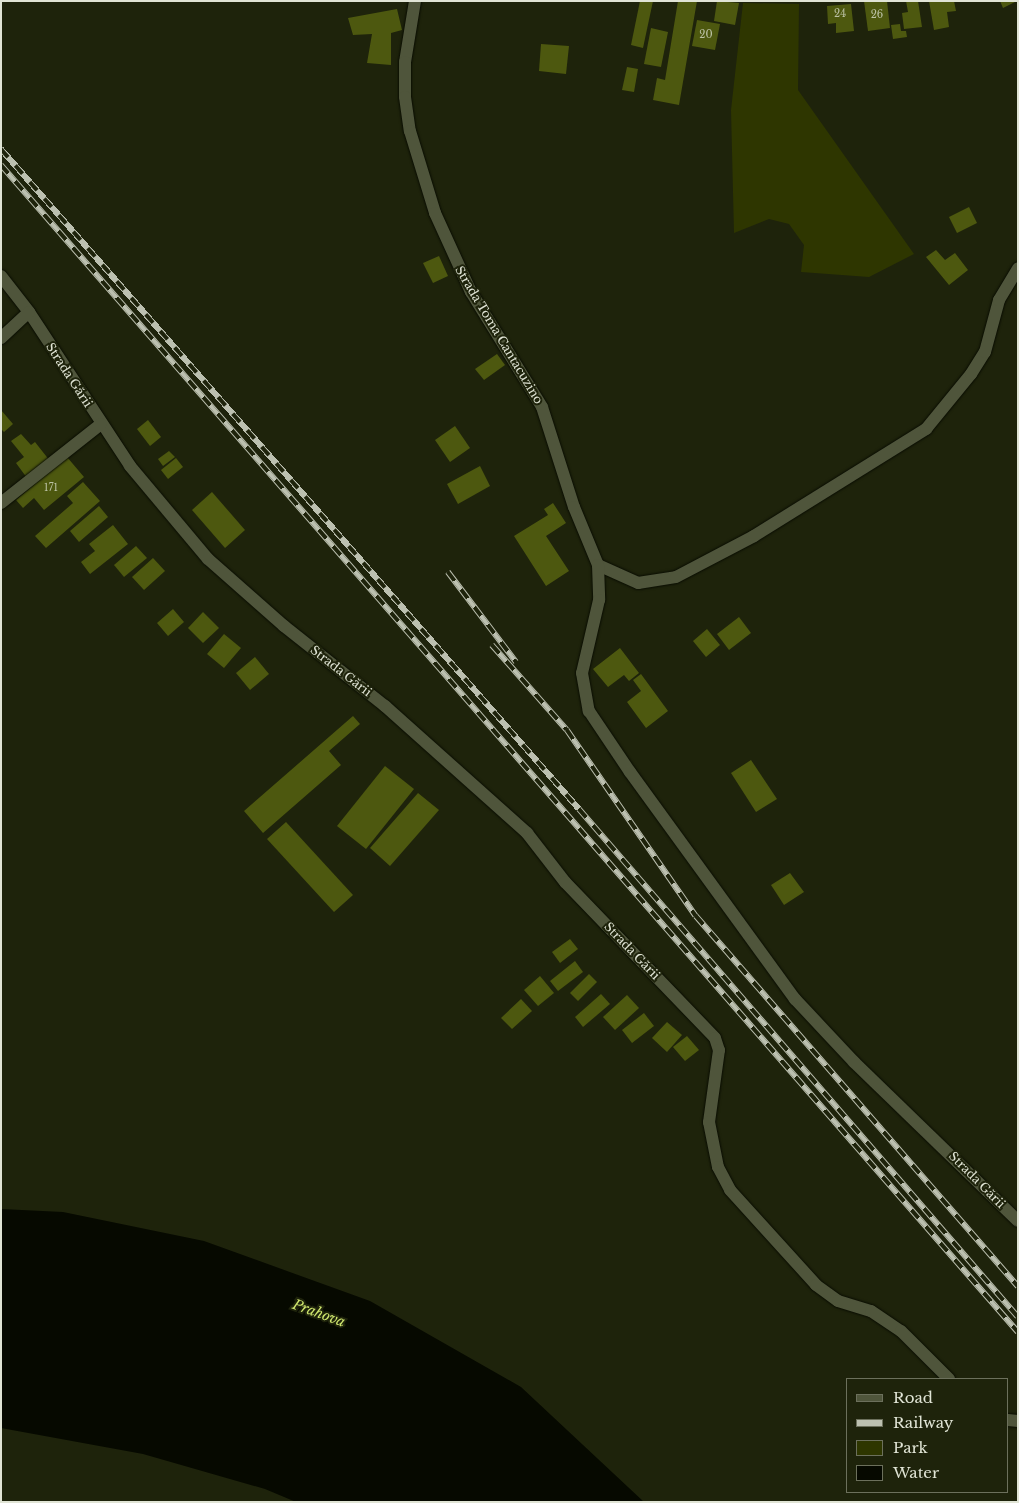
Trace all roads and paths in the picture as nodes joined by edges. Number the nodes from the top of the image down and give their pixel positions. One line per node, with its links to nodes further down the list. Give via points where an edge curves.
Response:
1 (415, 1): 8 (street, Strada Toma Cantacuzino, via 405,62 405,97 410,131 432,205 471,292 542,407 574,507)
2 (1018, 268): 8 (street, via 999,300 985,352 926,429 913,439 754,536 676,577 638,583)
3 (1, 276): 4 (street, Strada Gării)
4 (29, 312): 5 (street); 6 (street, Strada Gării)
5 (1, 338)
6 (101, 424): 7 (street); 11 (street, Strada Gării, via 130,466 208,559 284,626 385,706 527,833 565,882 715,1038 719,1050 710,1122 718,1167 730,1190 816,1285 838,1300 871,1311 901,1332)
7 (1, 503)
8 (598, 565): 9 (street, Strada Toma Cantacuzino, via 599,600 584,661 582,686 589,711)
9 (630, 772): 10 (street, Strada Gării, via 823,1030)
10 (1018, 1221)
11 (948, 1378)

